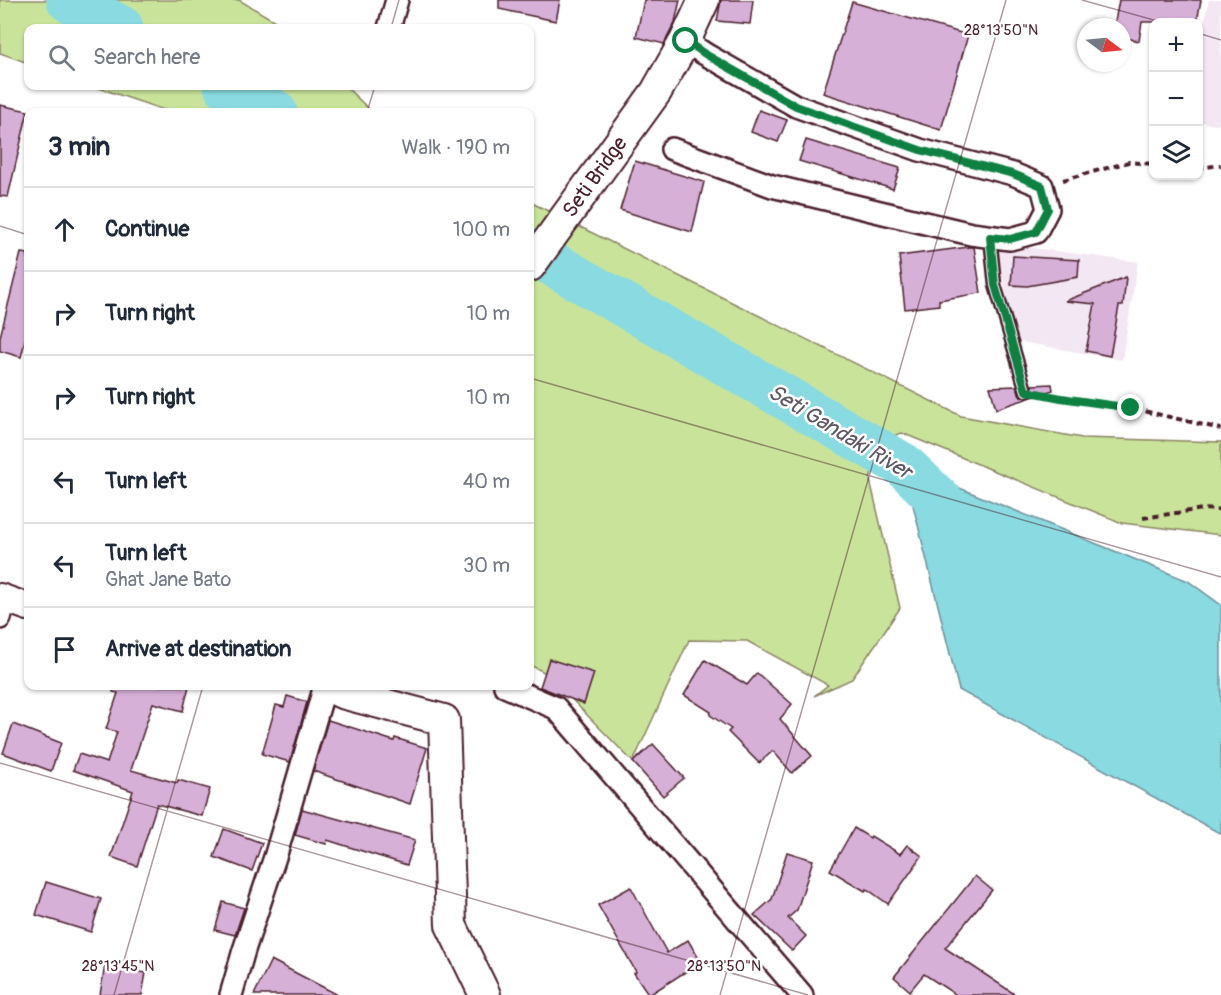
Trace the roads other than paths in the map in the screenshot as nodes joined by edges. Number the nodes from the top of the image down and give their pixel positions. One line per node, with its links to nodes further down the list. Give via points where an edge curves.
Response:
1 (397, 0): 3 (street)
2 (704, 0): 4 (main road, Seti Bridge)
3 (390, 24)
4 (686, 41): 6 (street, via 796,106 920,150 1013,174 1042,186 1048,209 1036,232 1010,239); 7 (main road, Seti Bridge, via 656,92)
5 (672, 149): 6 (street, via 772,186)
6 (990, 237): 8 (lane, via 995,285)
7 (534, 260)
8 (1026, 391)
9 (330, 690): 12 (street)
10 (338, 690): 13 (main road, via 444,720 451,925)
11 (514, 690): 14 (street, via 556,708)
12 (231, 995)
13 (485, 995)
14 (802, 995)

